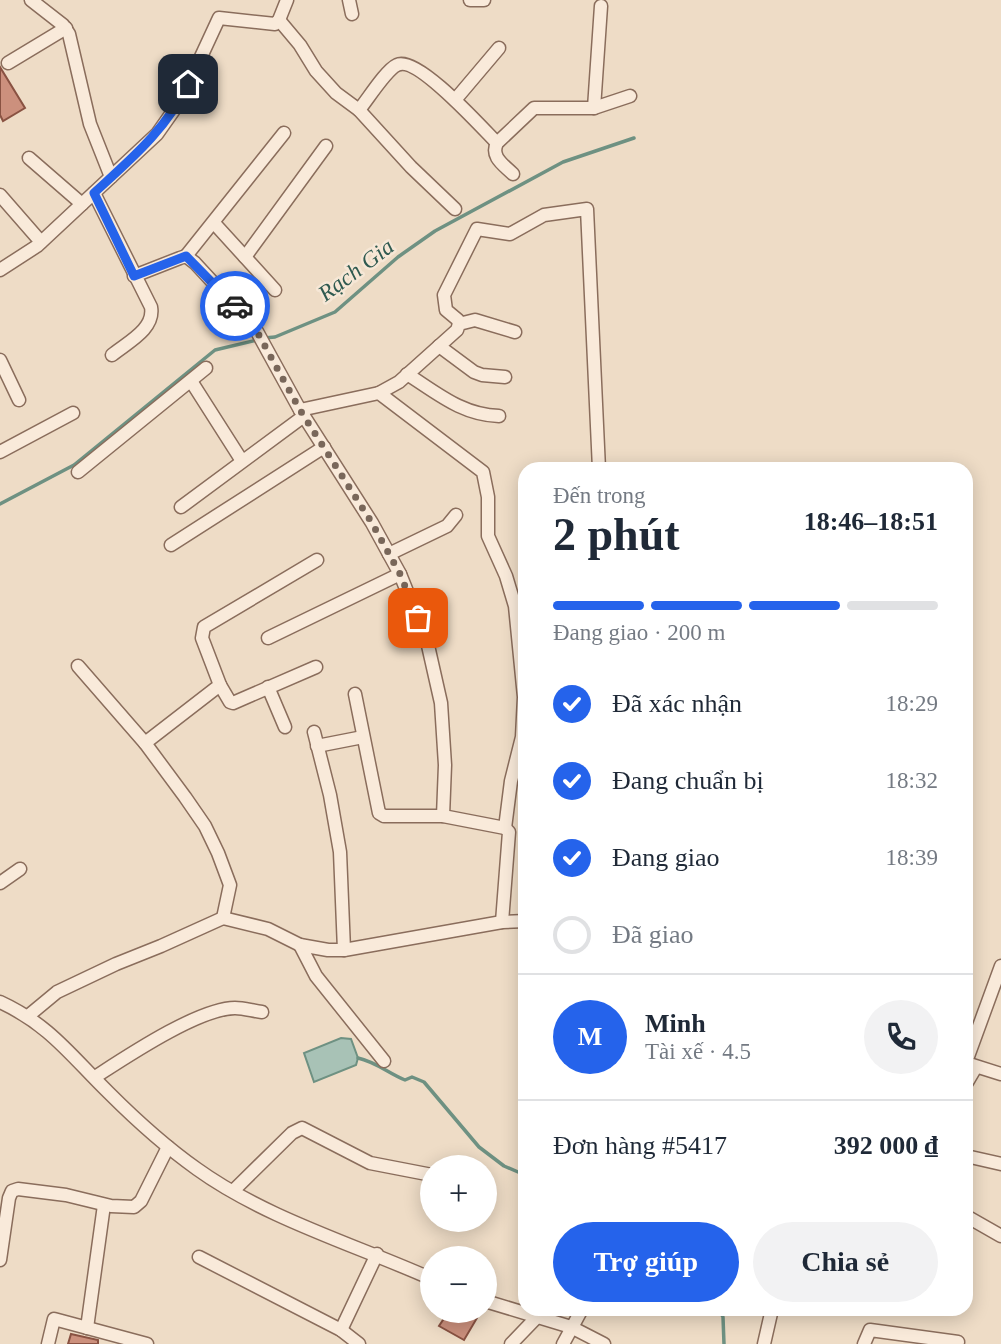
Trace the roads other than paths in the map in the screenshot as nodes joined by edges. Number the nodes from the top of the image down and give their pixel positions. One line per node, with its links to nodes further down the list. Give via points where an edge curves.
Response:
1 (31, 0): 9 (street)
2 (287, 0): 8 (street)
3 (349, 0): 7 (street)
4 (470, 0): 5 (street)
5 (484, 0)
6 (601, 6): 14 (street)
7 (352, 14)
8 (279, 20): 15 (street, via 316,71); 21 (street, via 269,26 219,18 173,113 146,146)
9 (66, 28): 11 (street); 21 (street, via 90,124)
10 (499, 48): 13 (street)
11 (8, 63)
12 (630, 96): 14 (street)
13 (455, 100): 15 (street, via 404,63 395,65); 17 (street)
14 (594, 108): 17 (street, via 534,108)
15 (359, 110): 25 (street)
16 (284, 133): 26 (street)
17 (497, 143): 20 (street, via 495,155)
18 (326, 146): 29 (street)
19 (29, 158): 24 (street)
20 (513, 174)
21 (111, 177): 22 (street)
22 (94, 193): 24 (street); 31 (street)
23 (0, 195): 27 (street)
24 (82, 204): 27 (street)
25 (454, 209)
26 (214, 223): 28 (street); 29 (street)
27 (41, 243): 30 (street)
28 (186, 256): 31 (street); 45 (street, via 255,328)
29 (244, 257): 32 (street)
30 (0, 271)
31 (134, 276): 36 (street, via 153,316 149,325)
32 (275, 290)
33 (459, 324): 34 (street, via 475,320); 35 (street); 50 (street, via 446,310 444,295 477,229 510,234 544,215 587,209)
34 (515, 332)
35 (439, 346): 39 (street); 40 (street, via 474,372)
36 (112, 355)
37 (0, 360): 43 (street)
38 (206, 368): 41 (street)
39 (407, 374): 42 (street); 46 (street, via 464,410)
40 (505, 377)
41 (191, 381): 49 (street); 51 (street)
42 (379, 393): 45 (street); 58 (street, via 483,472 488,536 506,576)
43 (19, 400)
44 (73, 412): 48 (street)
45 (302, 413): 47 (street); 49 (street)
46 (499, 416)
47 (324, 447): 54 (street); 55 (street)
48 (0, 453)
49 (243, 461): 52 (street)
50 (599, 462)
51 (78, 472)
52 (181, 507)
53 (456, 516): 55 (street, via 447,526)
54 (171, 545)
55 (389, 554): 57 (street)
56 (317, 560): 62 (street, via 204,626 202,638)
57 (400, 574): 59 (street); 71 (street, via 427,641 441,704)
58 (518, 636)
59 (268, 638)
60 (78, 666): 68 (street)
61 (316, 667): 63 (street)
62 (220, 685): 63 (street, via 233,703); 68 (street)
63 (268, 687): 65 (street)
64 (355, 694): 67 (street)
65 (285, 727)
66 (314, 732): 69 (street)
67 (363, 737): 69 (street); 71 (street, via 380,815)
68 (145, 743): 75 (street, via 205,826 218,853 230,885)
69 (317, 746): 79 (street, via 340,852)
70 (518, 753): 72 (street)
71 (443, 816): 72 (street)
72 (505, 828): 77 (street, via 510,838)
73 (20, 869): 74 (street)
74 (0, 883)
75 (223, 918): 78 (street, via 268,929); 83 (street, via 57,992)
76 (518, 921): 77 (street)
77 (502, 922): 79 (street)
78 (300, 945): 79 (street); 85 (street, via 316,976)
79 (344, 950)
80 (1001, 967): 84 (street)
81 (0, 1002): 83 (street)
82 (262, 1012): 88 (street, via 236,1008 199,1018)
83 (29, 1016): 88 (street)
84 (973, 1052)
85 (384, 1061)
86 (973, 1065): 87 (street)
87 (1001, 1074)
88 (95, 1077): 89 (street)
89 (168, 1147): 93 (street); 94 (street, via 141,1201 134,1207)
90 (973, 1158): 91 (street)
91 (1001, 1164)
92 (420, 1173): 93 (street, via 370,1163 302,1128)
93 (233, 1191): 97 (street)
94 (104, 1205): 99 (street, via 66,1195 12,1192); 108 (street)
95 (973, 1220): 96 (street)
96 (1001, 1236)
97 (377, 1254): 100 (street); 109 (street)
98 (198, 1256): 109 (street)
99 (0, 1260)
100 (420, 1274)
101 (497, 1305): 102 (street)
102 (518, 1312)
103 (530, 1316): 106 (street)
104 (578, 1316): 107 (street)
105 (770, 1316): 117 (street)
106 (536, 1318): 107 (street); 114 (street)
107 (571, 1327): 115 (street); 116 (street)
108 (87, 1328): 111 (street, via 54,1319); 112 (street)
109 (341, 1330): 113 (street)
110 (958, 1342): 118 (street, via 870,1330)
111 (48, 1344)
112 (147, 1344)
113 (359, 1344)
114 (511, 1344)
115 (563, 1344)
116 (604, 1344)
117 (764, 1344)
118 (864, 1344)

